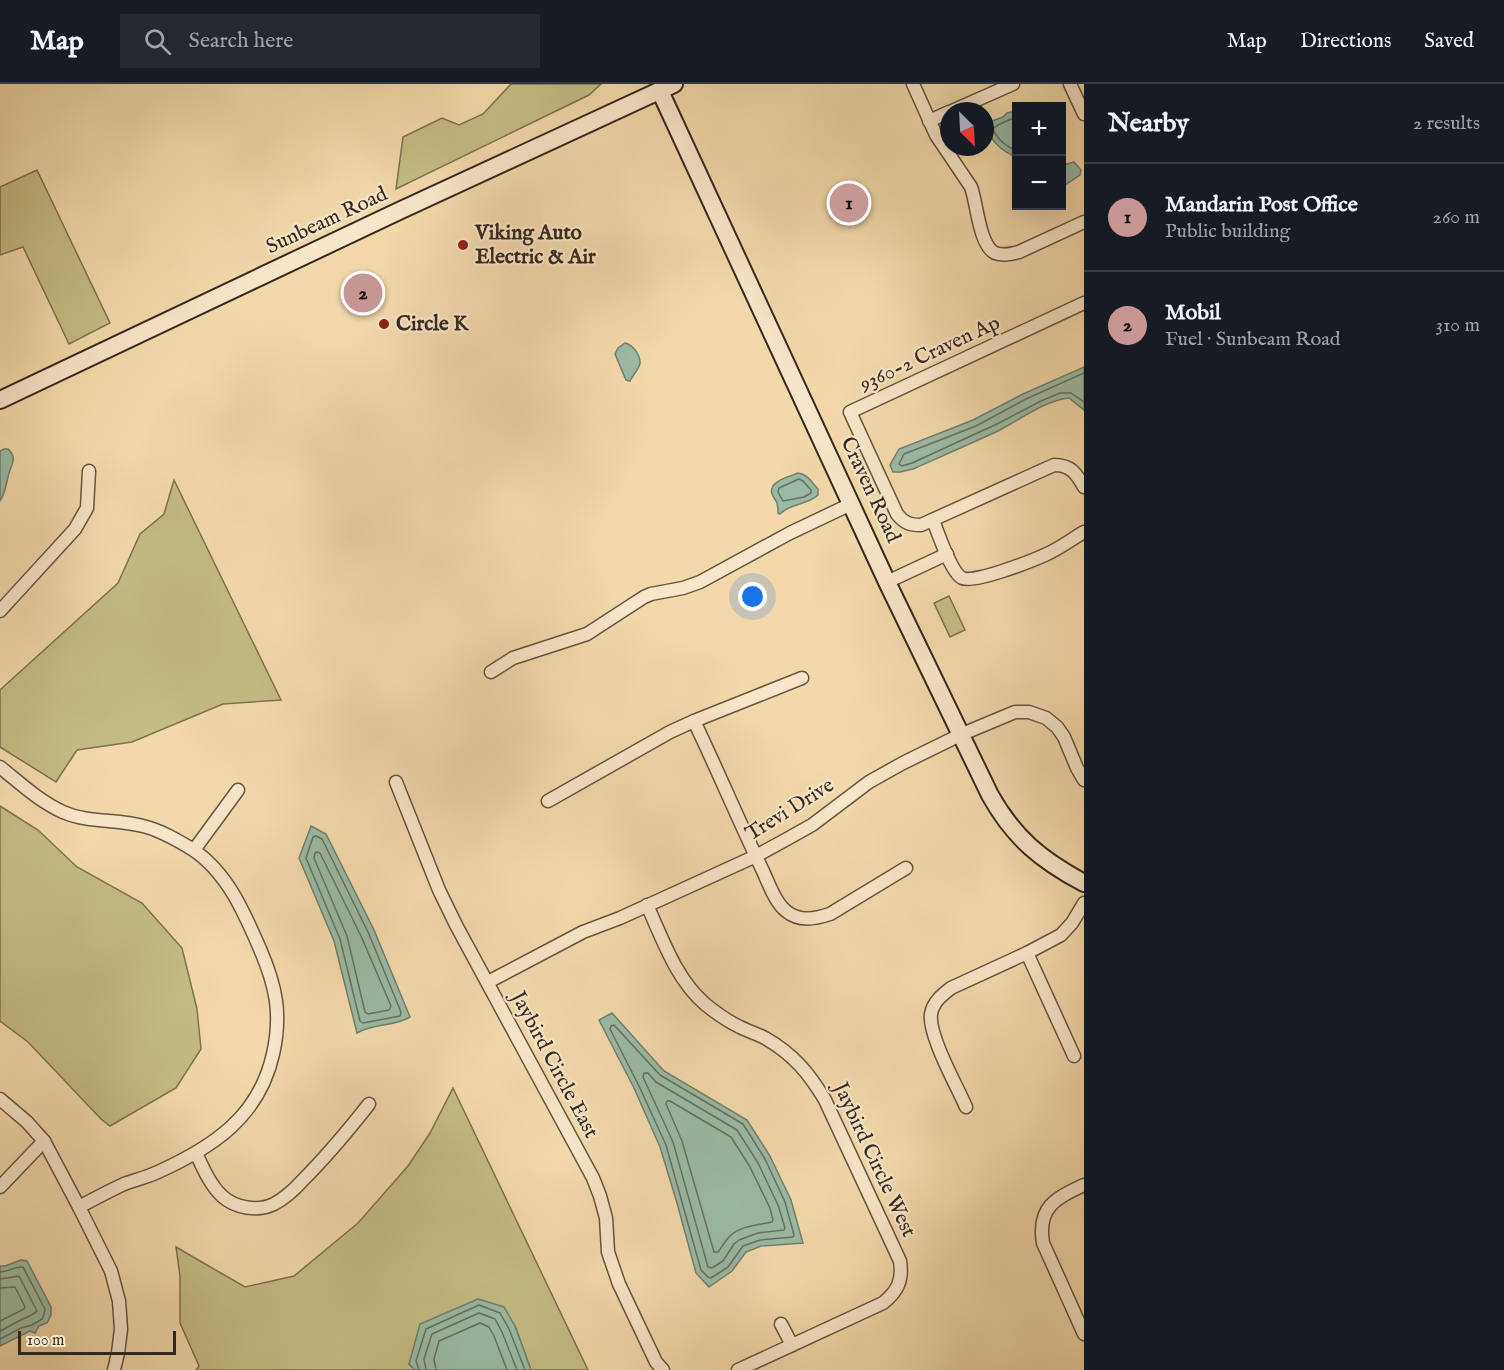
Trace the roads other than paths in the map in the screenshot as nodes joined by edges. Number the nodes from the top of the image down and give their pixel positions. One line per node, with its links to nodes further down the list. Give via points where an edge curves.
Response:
1 (913, 84): 8 (street)
2 (1013, 84): 5 (street)
3 (1070, 84): 6 (street)
4 (663, 86): 11 (street, Sunbeam Road); 14 (street, Craven Road)
5 (972, 102)
6 (1084, 114)
7 (940, 116): 8 (street)
8 (929, 121): 9 (street, via 971,187 983,237 994,252 1019,252)
9 (1084, 222)
10 (1084, 303): 15 (street, 9360-2 Craven Ap, via 850,412 903,522 921,525)
11 (0, 400)
12 (89, 471): 19 (street, via 87,508 75,529)
13 (1084, 487): 15 (street, via 1071,469 1054,465)
14 (851, 504): 18 (street, Craven Road); 20 (street, via 700,582 644,597 587,634 513,658)
15 (933, 520): 17 (street)
16 (1084, 532): 17 (street, via 1048,554 981,578 963,578)
17 (947, 554): 18 (street)
18 (887, 582): 23 (street, Craven Road)
19 (0, 611)
20 (491, 672)
21 (802, 678): 22 (street)
22 (694, 721): 28 (street); 30 (street)
23 (960, 735): 25 (street, Trevi Drive, via 1015,712 1046,718 1064,737); 30 (street, Trevi Drive, via 869,782 812,825); 32 (street, Craven Road, via 1001,815 1014,832 1054,867)
24 (0, 767): 29 (street, via 63,812 90,820 143,826)
25 (1084, 780)
26 (396, 782): 36 (street, Jaybird Circle East, via 439,890)
27 (238, 790): 29 (street)
28 (548, 801)
29 (194, 850): 42 (street, via 218,872 242,908 268,966 277,997 278,1023 270,1071 257,1097 223,1136)
30 (756, 856): 31 (street, via 777,900 786,911 807,919 830,914); 34 (street, Trevi Drive)
31 (906, 868)
32 (1084, 883)
33 (1084, 903): 35 (street, via 1061,935)
34 (647, 905): 36 (street, Trevi Drive, via 583,932); 48 (street, Jaybird Circle West, via 674,965 704,1003 784,1051 813,1080 900,1261 900,1281 883,1304)
35 (1027, 953): 37 (street); 40 (street, via 951,988 932,1011 934,1036)
36 (488, 982): 50 (street, Jaybird Circle East, via 593,1178 606,1218 608,1252 619,1284)
37 (1074, 1056)
38 (0, 1100): 41 (street)
39 (369, 1104): 42 (street, via 327,1156 286,1197 272,1205 256,1209 224,1198)
40 (966, 1107)
41 (44, 1141): 44 (street); 45 (street)
42 (196, 1153): 45 (street)
43 (1084, 1185): 47 (street, via 1060,1196 1049,1207 1041,1231)
44 (0, 1187)
45 (79, 1207): 49 (street, via 111,1271 119,1301 121,1329)
46 (781, 1324): 48 (street)
47 (1084, 1334)
48 (792, 1345): 51 (street)
49 (114, 1370)
50 (663, 1370)
51 (738, 1370)

